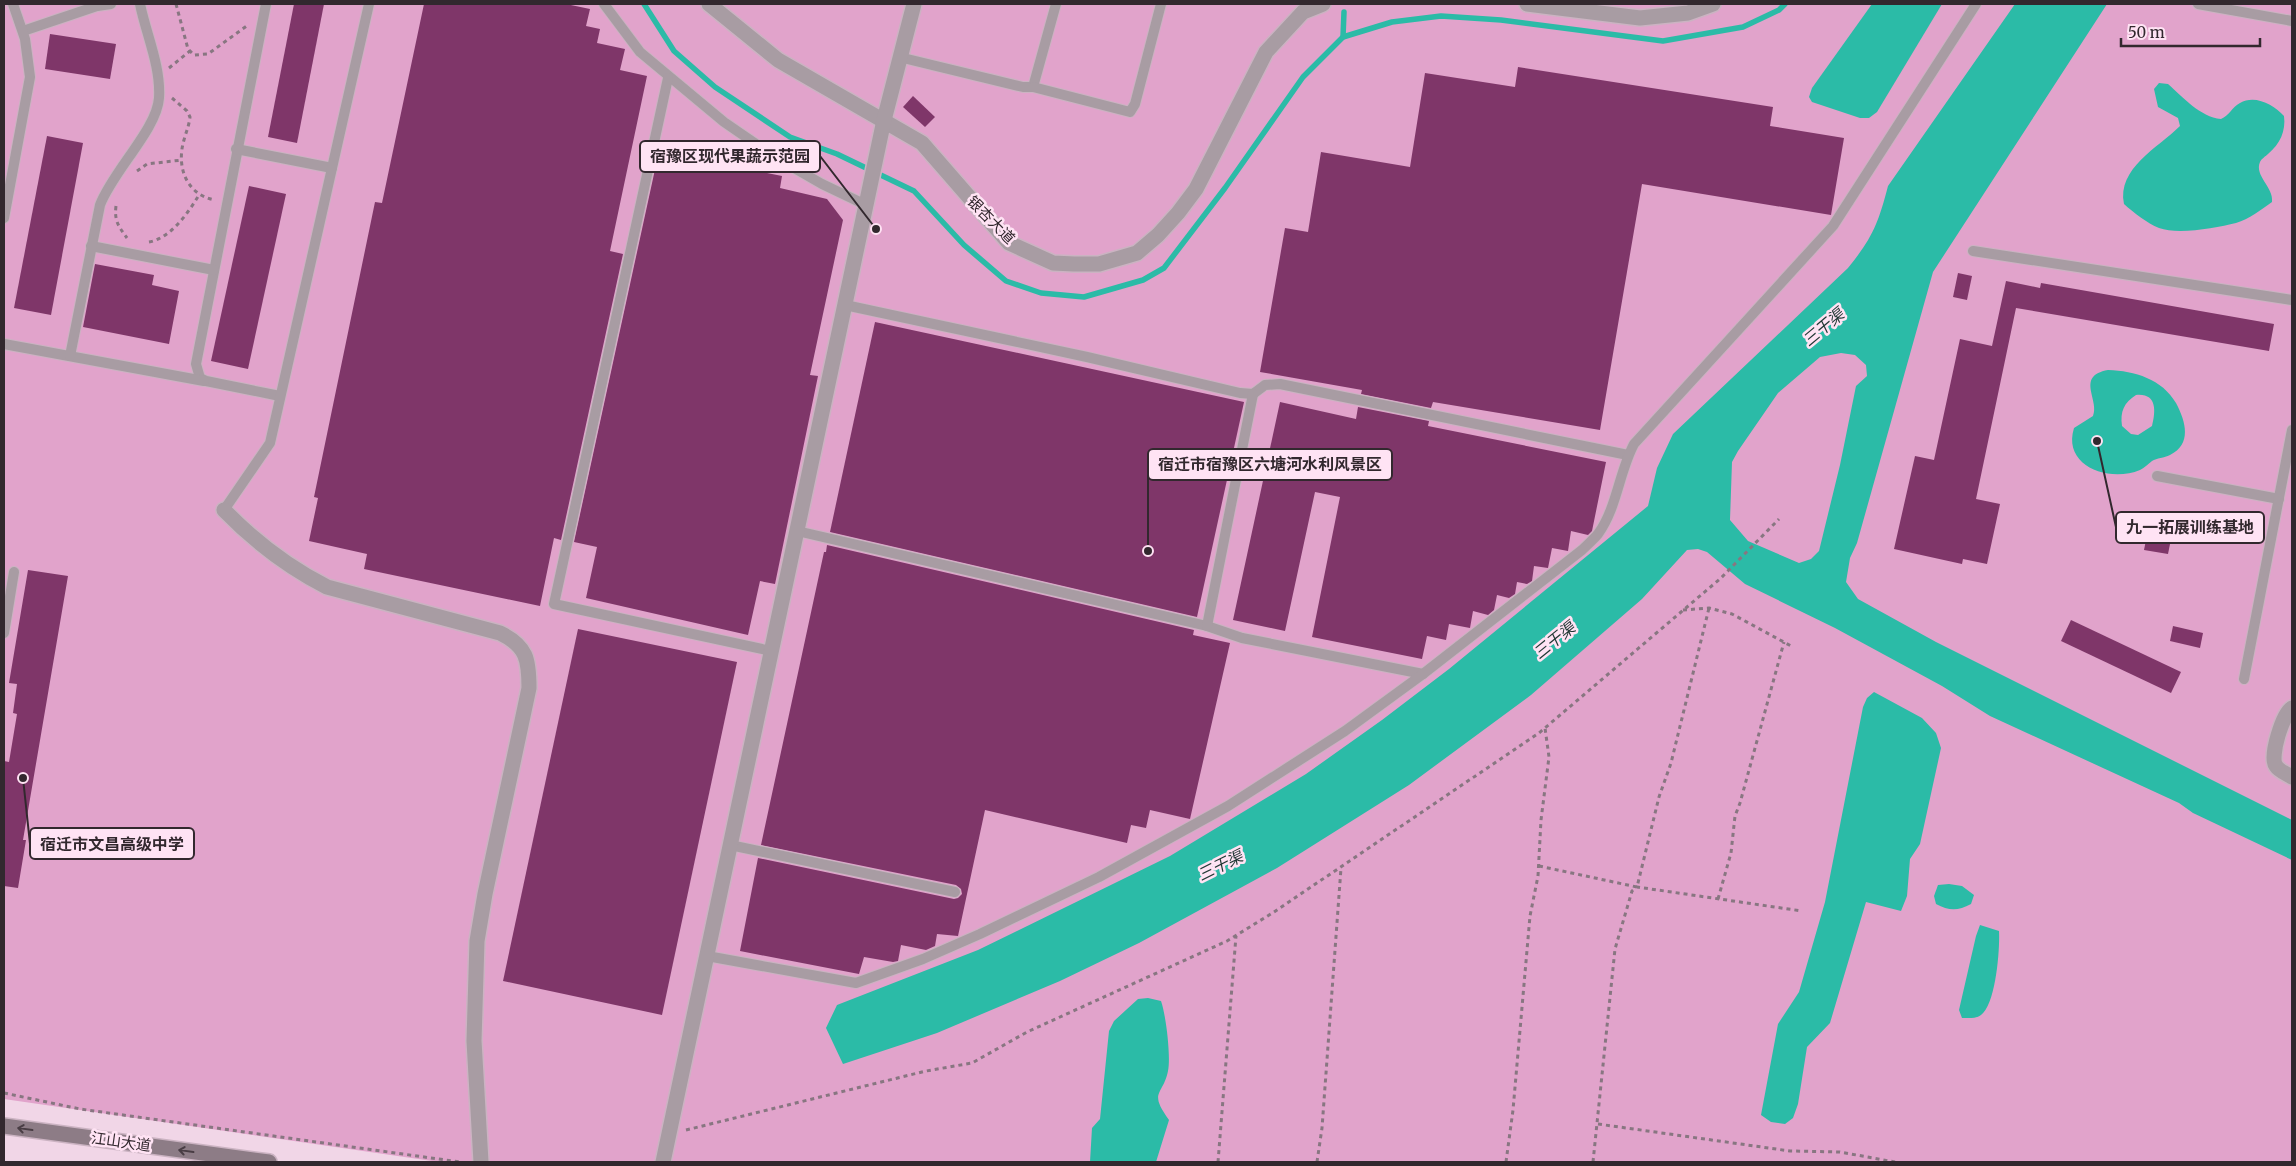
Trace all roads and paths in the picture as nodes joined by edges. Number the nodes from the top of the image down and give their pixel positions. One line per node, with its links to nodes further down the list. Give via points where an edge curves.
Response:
1 (13, 4): 20 (lane)
2 (110, 4): 17 (lane)
3 (140, 4): 23 (lane)
4 (176, 4): 21 (path)
5 (266, 4): 18 (lane)
6 (369, 4): 30 (lane)
7 (604, 4): 24 (lane, via 640,52)
8 (708, 4): 27 (street, 银杏大道, via 778,60)
9 (914, 4): 22 (street)
10 (1056, 4): 25 (lane)
11 (1162, 4): 25 (lane, via 1135,104 1130,112)
12 (1323, 4): 27 (street, 银杏大道, via 1303,12 1266,52 1196,189 1178,213 1137,253 1099,264 1053,263 1009,243 922,143)
13 (1527, 4): 14 (street, via 1640,18 1688,13)
14 (1713, 4)
15 (1976, 4): 49 (lane, via 1834,226 1634,444)
16 (2198, 4): 19 (lane)
17 (97, 5): 20 (lane)
18 (263, 20): 21 (path, via 240,29 208,54 194,55); 28 (lane)
19 (2292, 21)
20 (23, 31): 36 (lane, via 30,77)
21 (190, 51): 23 (path)
22 (899, 57): 25 (lane); 27 (street)
23 (157, 78): 26 (lane)
24 (668, 78): 35 (lane, via 724,122 775,156); 62 (lane, via 554,604)
25 (1033, 87)
26 (158, 90): 29 (path, via 179,104 190,117); 37 (lane, via 155,116 104,194)
27 (883, 125): 35 (street)
28 (236, 149): 30 (lane); 34 (lane)
29 (182, 160): 31 (path, via 147,164); 32 (path, via 189,184)
30 (332, 168): 47 (lane)
31 (134, 174)
32 (199, 195): 34 (path); 39 (path, via 179,222 163,236 142,244)
33 (118, 199): 39 (path, via 116,219 118,228 127,237)
34 (226, 202): 40 (lane)
35 (866, 205): 42 (street)
36 (4, 218)
37 (92, 246): 39 (lane); 44 (lane)
38 (1973, 251): 41 (lane)
39 (130, 254): 40 (lane)
40 (214, 270): 45 (lane, via 196,364 200,378)
41 (2292, 300)
42 (845, 305): 46 (lane); 54 (street)
43 (4, 344): 44 (lane)
44 (70, 356): 45 (lane)
45 (206, 381): 47 (lane)
46 (1253, 394): 49 (lane, via 1265,385 1280,384); 58 (lane)
47 (280, 396): 52 (lane, via 270,443)
48 (2292, 430): 51 (lane)
49 (1628, 455): 63 (lane, via 1610,514 1598,534)
50 (2157, 476): 51 (lane)
51 (2279, 499): 64 (lane)
52 (224, 510): 83 (street, via 248,534 301,574 327,587 500,633 524,651 529,666 529,688 485,894 476,960 474,1041)
53 (1779, 519): 57 (path, via 1721,578)
54 (797, 531): 58 (lane); 62 (street)
55 (14, 572): 59 (lane)
56 (1709, 608): 57 (path); 60 (path, via 1732,614); 71 (path)
57 (1682, 610): 66 (path)
58 (1208, 626): 63 (lane, via 1242,638)
59 (4, 633)
60 (1784, 642): 61 (path); 73 (path, via 1735,816 1732,853)
61 (1793, 647)
62 (770, 651): 68 (street)
63 (1423, 674): 76 (lane, via 1345,731 1228,806 1099,877 923,959 856,983)
64 (2244, 679)
65 (2292, 708): 67 (street, via 2286,713 2273,762 2276,768)
66 (1545, 728): 69 (path, via 1549,757); 70 (path)
67 (2292, 777)
68 (730, 845): 72 (lane); 76 (street)
69 (1539, 866): 71 (path); 87 (path, via 1530,916)
70 (1341, 868): 75 (path); 86 (path)
71 (1637, 887): 73 (path); 78 (path, via 1632,891 1616,949)
72 (955, 892)
73 (1718, 899): 74 (path)
74 (1802, 911)
75 (1236, 936): 80 (path, via 1027,1032 972,1063 926,1070); 85 (path)
76 (707, 956): 80 (street)
77 (4, 1093): 82 (path, via 80,1109)
78 (1598, 1124): 88 (path); 89 (path, via 1790,1151 1840,1152)
79 (4, 1126): 81 (main road, 江山大道, one-way to 79)
80 (668, 1135): 84 (street)
81 (269, 1162)
82 (460, 1162)
83 (481, 1162)
84 (663, 1162)
85 (1218, 1162)
86 (1317, 1162)
87 (1506, 1162)
88 (1593, 1162)
89 (1895, 1162)

